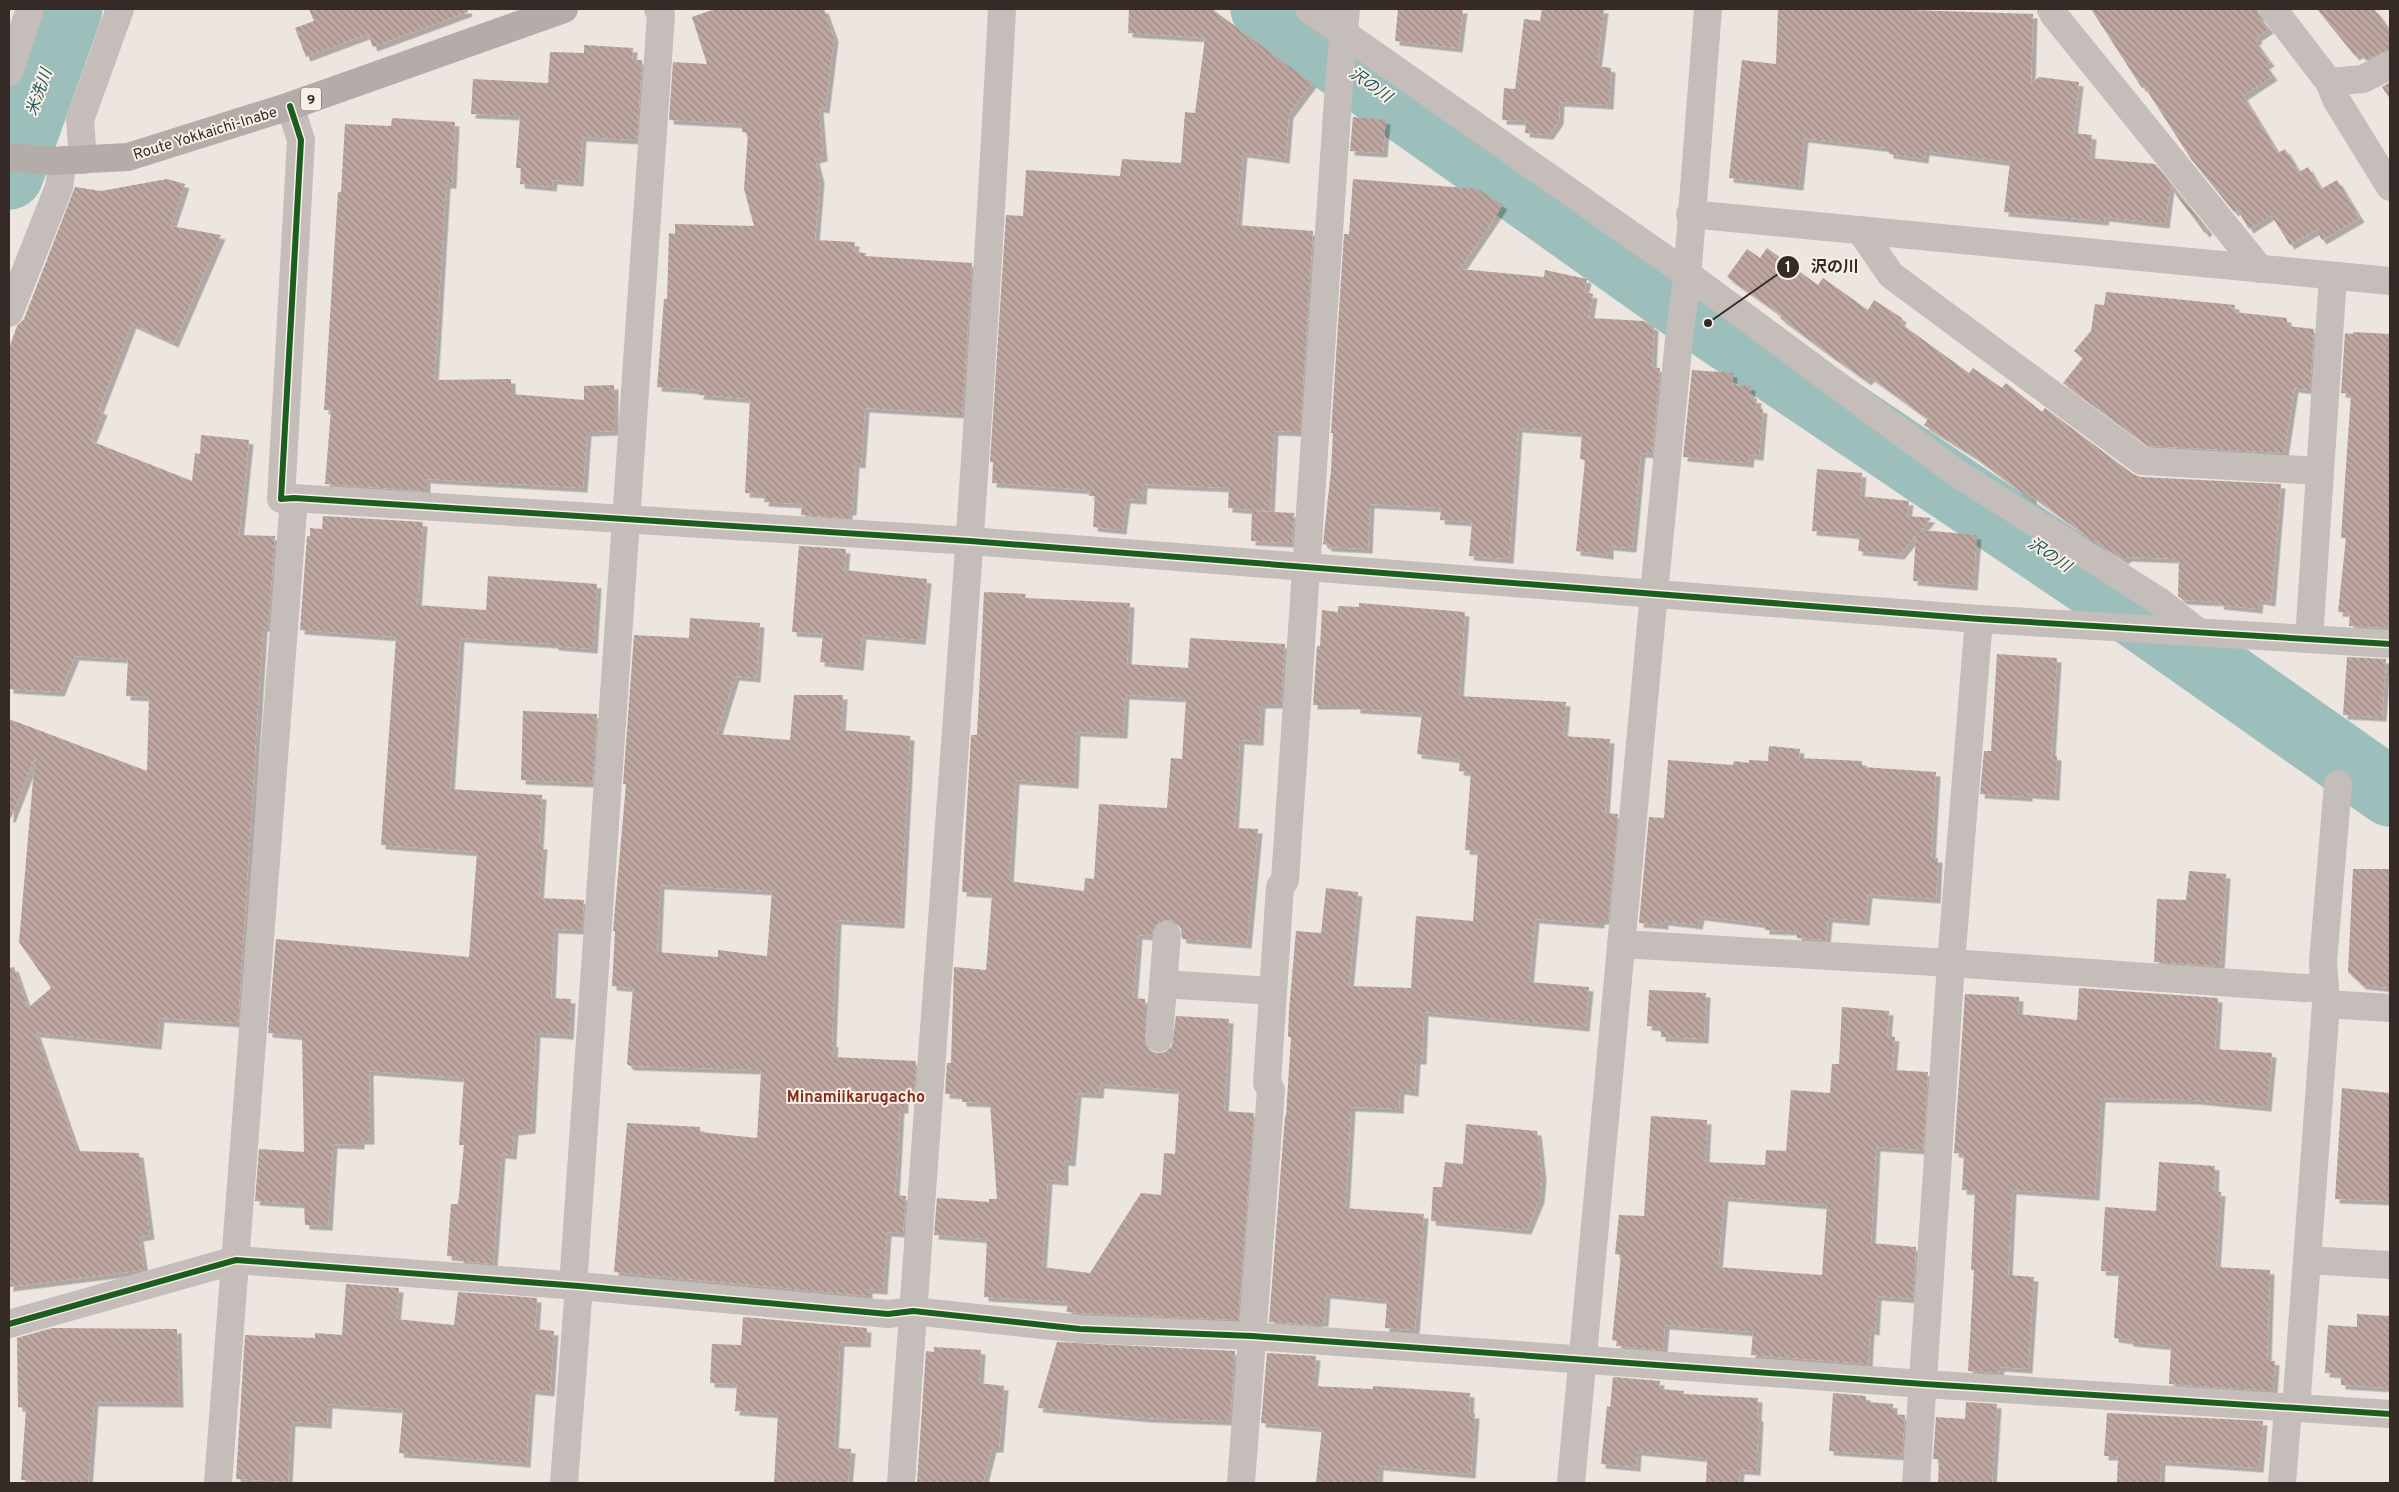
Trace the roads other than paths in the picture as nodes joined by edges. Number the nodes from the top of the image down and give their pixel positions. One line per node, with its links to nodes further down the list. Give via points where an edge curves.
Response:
1 (30, 9): 12 (street)
2 (120, 9): 16 (street)
3 (564, 9): 14 (main road, Route Yokkaichi-Inabe / 9)
4 (658, 9): 27 (street, via 661,15)
5 (1002, 9): 28 (street)
6 (1309, 9): 10 (street)
7 (1708, 9): 18 (street)
8 (2051, 9): 20 (street)
9 (2273, 9): 13 (street)
10 (1345, 28): 22 (street); 29 (street)
11 (2390, 65): 13 (street, via 2362,79)
12 (9, 72)
13 (2329, 82): 17 (street, via 2337,101)
14 (290, 106): 16 (main road, Route Yokkaichi-Inabe / 9, via 128,157); 26 (street, via 301,140 281,499)
15 (9, 157): 16 (main road, Route Yokkaichi-Inabe / 9)
16 (66, 160): 24 (street, via 59,187)
17 (2390, 187)
18 (1690, 214): 19 (street); 22 (street)
19 (1860, 230): 20 (street); 25 (street, via 1891,275 2142,461)
20 (2260, 269): 21 (street)
21 (2334, 276): 23 (street); 25 (street)
22 (1687, 277): 30 (street); 32 (street, via 1955,472 2159,601)
23 (2390, 281)
24 (9, 313)
25 (2320, 472): 33 (street)
26 (294, 498): 27 (street); 44 (street)
27 (627, 518): 28 (street); 47 (street)
28 (970, 541): 29 (street); 48 (street)
29 (1308, 568): 30 (street); 40 (street, via 1285,880 1280,887)
30 (1654, 593): 31 (street); 37 (street)
31 (1979, 619): 32 (street); 38 (street)
32 (2196, 631): 33 (street)
33 (2309, 639): 34 (street)
34 (2390, 644)
35 (2338, 784): 41 (street, via 2323,962)
36 (1167, 935): 39 (street)
37 (1621, 944): 38 (street); 51 (street)
38 (1951, 963): 41 (street, via 2304,988); 52 (street)
39 (1163, 984): 40 (street); 43 (street)
40 (1273, 991): 50 (street, via 1267,1083 1271,1090)
41 (2326, 995): 42 (street); 45 (street)
42 (2390, 1008)
43 (1159, 1038)
44 (236, 1260): 47 (street); 49 (street); 55 (street)
45 (2307, 1260): 46 (street); 53 (street)
46 (2390, 1265)
47 (576, 1286): 48 (street, via 888,1314); 56 (street)
48 (913, 1311): 50 (street, via 1080,1329); 57 (street)
49 (9, 1324)
50 (1252, 1336): 51 (street); 58 (street)
51 (1582, 1359): 52 (street); 59 (street)
52 (1924, 1384): 53 (street); 60 (street)
53 (2292, 1408): 54 (street); 61 (street)
54 (2390, 1414)
55 (218, 1483)
56 (564, 1483)
57 (901, 1483)
58 (1240, 1483)
59 (1571, 1483)
60 (1916, 1483)
61 (2282, 1483)

